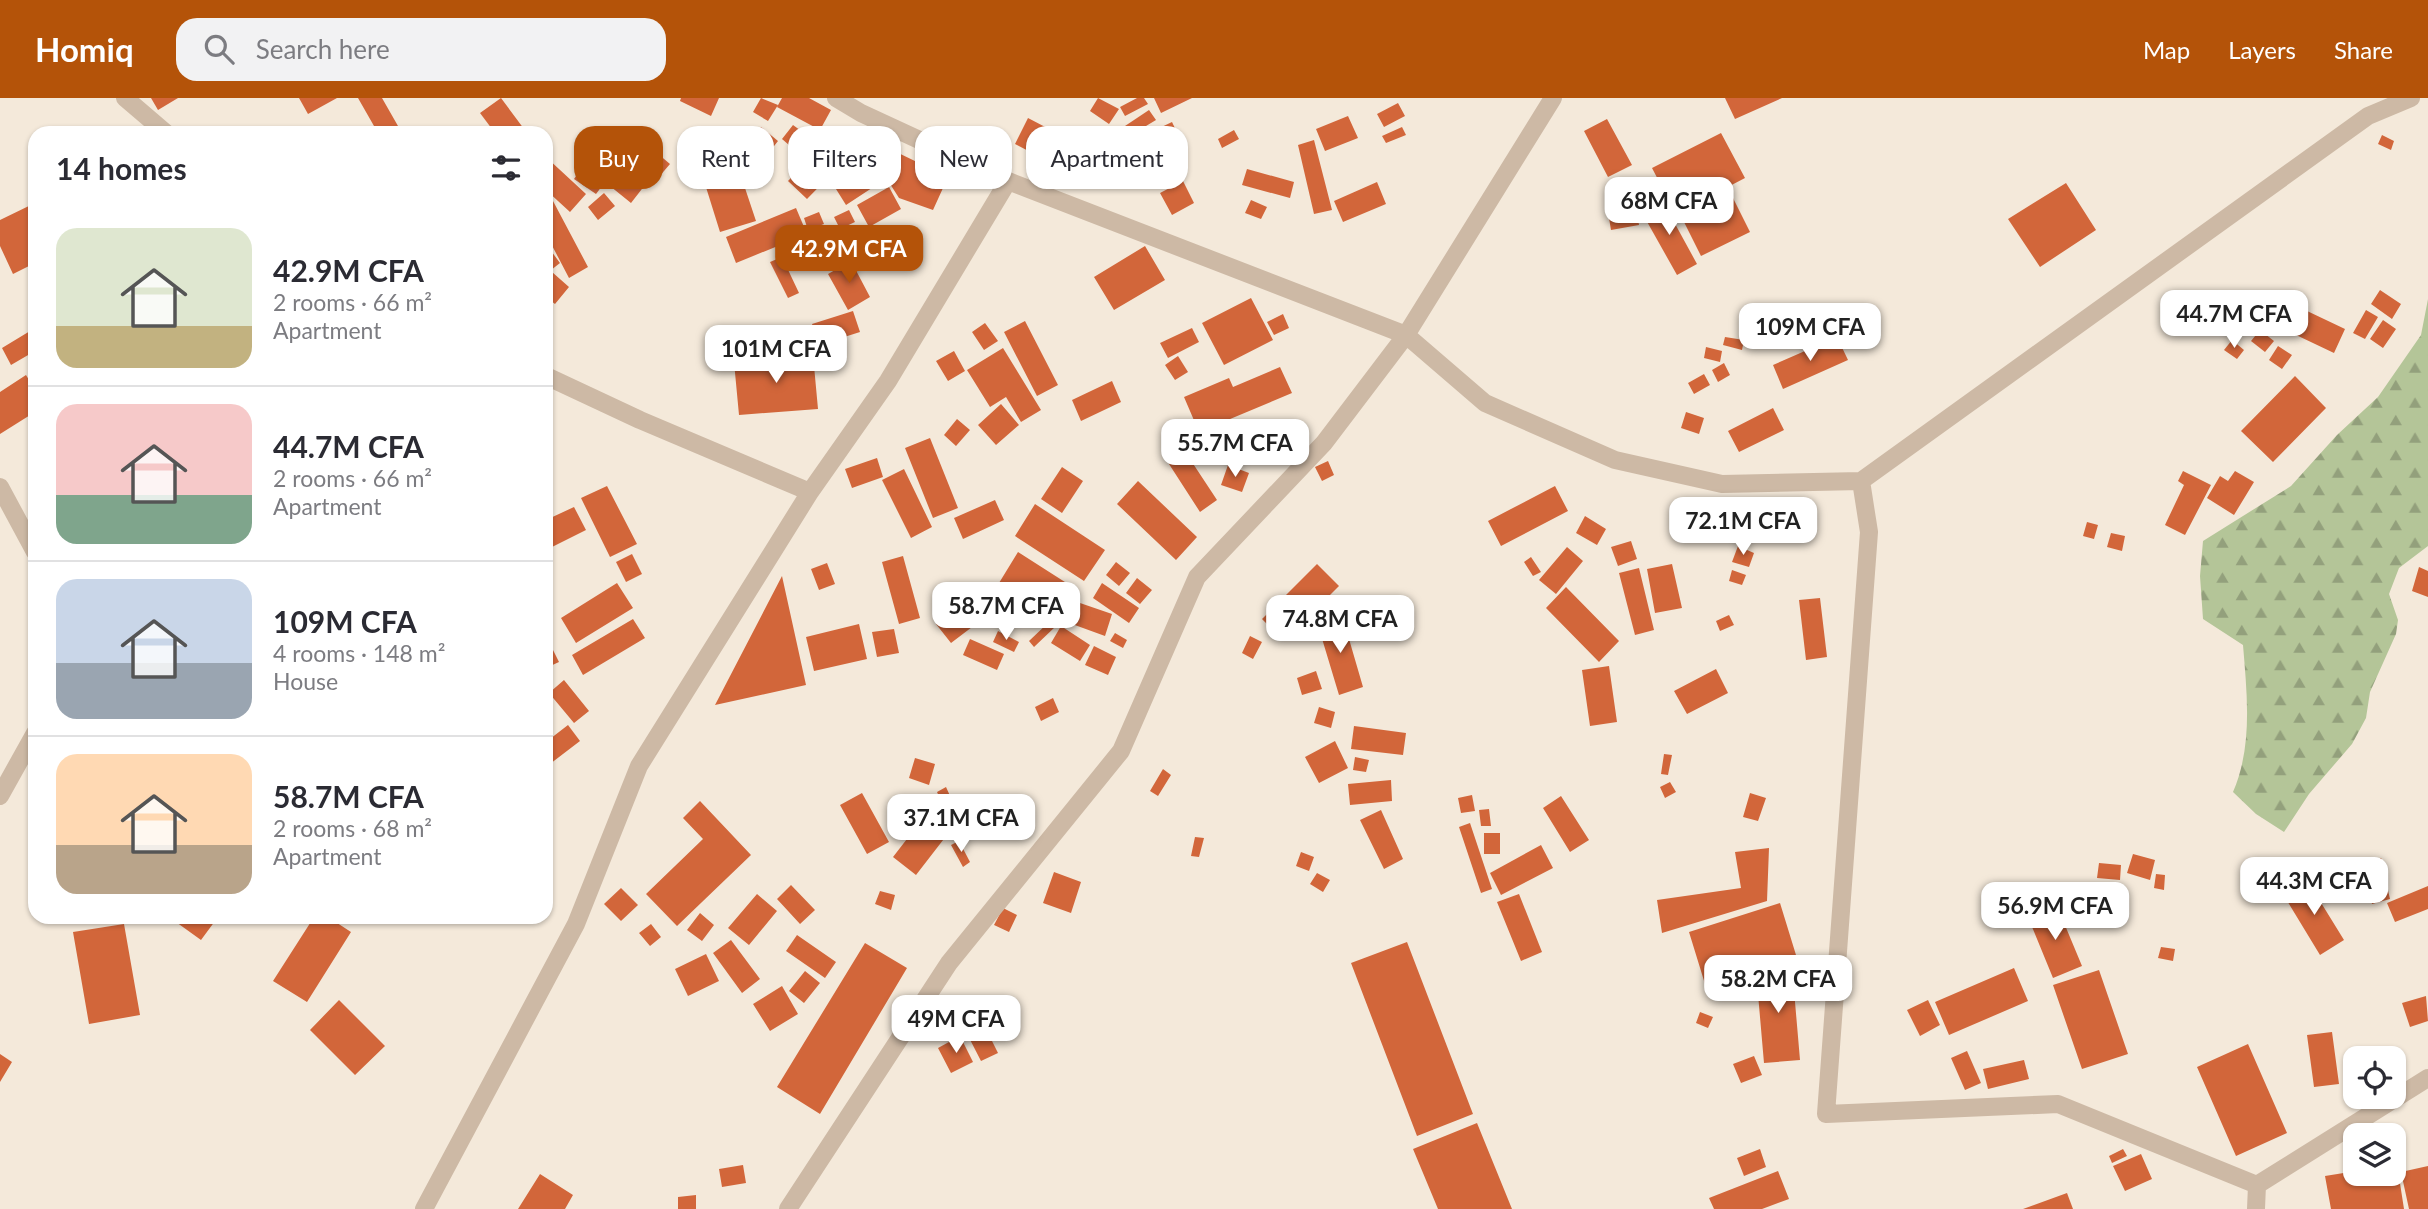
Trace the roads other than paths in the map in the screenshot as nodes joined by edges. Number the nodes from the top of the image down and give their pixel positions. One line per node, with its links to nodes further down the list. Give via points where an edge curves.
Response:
1 (125, 98): 5 (street)
2 (836, 98): 6 (street)
3 (1553, 98): 9 (street)
4 (2411, 98): 11 (street, via 2368,116)
5 (158, 126)
6 (915, 138)
7 (1012, 183): 9 (street)
8 (1003, 189): 13 (street, via 888,381)
9 (1406, 335): 11 (street, via 1485,403 1615,460 1722,484); 20 (street, via 1324,443 1197,576 1121,751 949,963)
10 (553, 379): 13 (street)
11 (1861, 481): 18 (street, via 1869,531 1826,1114 2059,1104)
12 (0, 487): 14 (street)
13 (810, 492): 19 (street, via 639,766 576,924)
14 (28, 539)
15 (28, 746): 16 (street)
16 (0, 796)
17 (2428, 1079): 18 (street)
18 (2257, 1185): 21 (street)
19 (424, 1209)
20 (788, 1209)
21 (2256, 1209)

